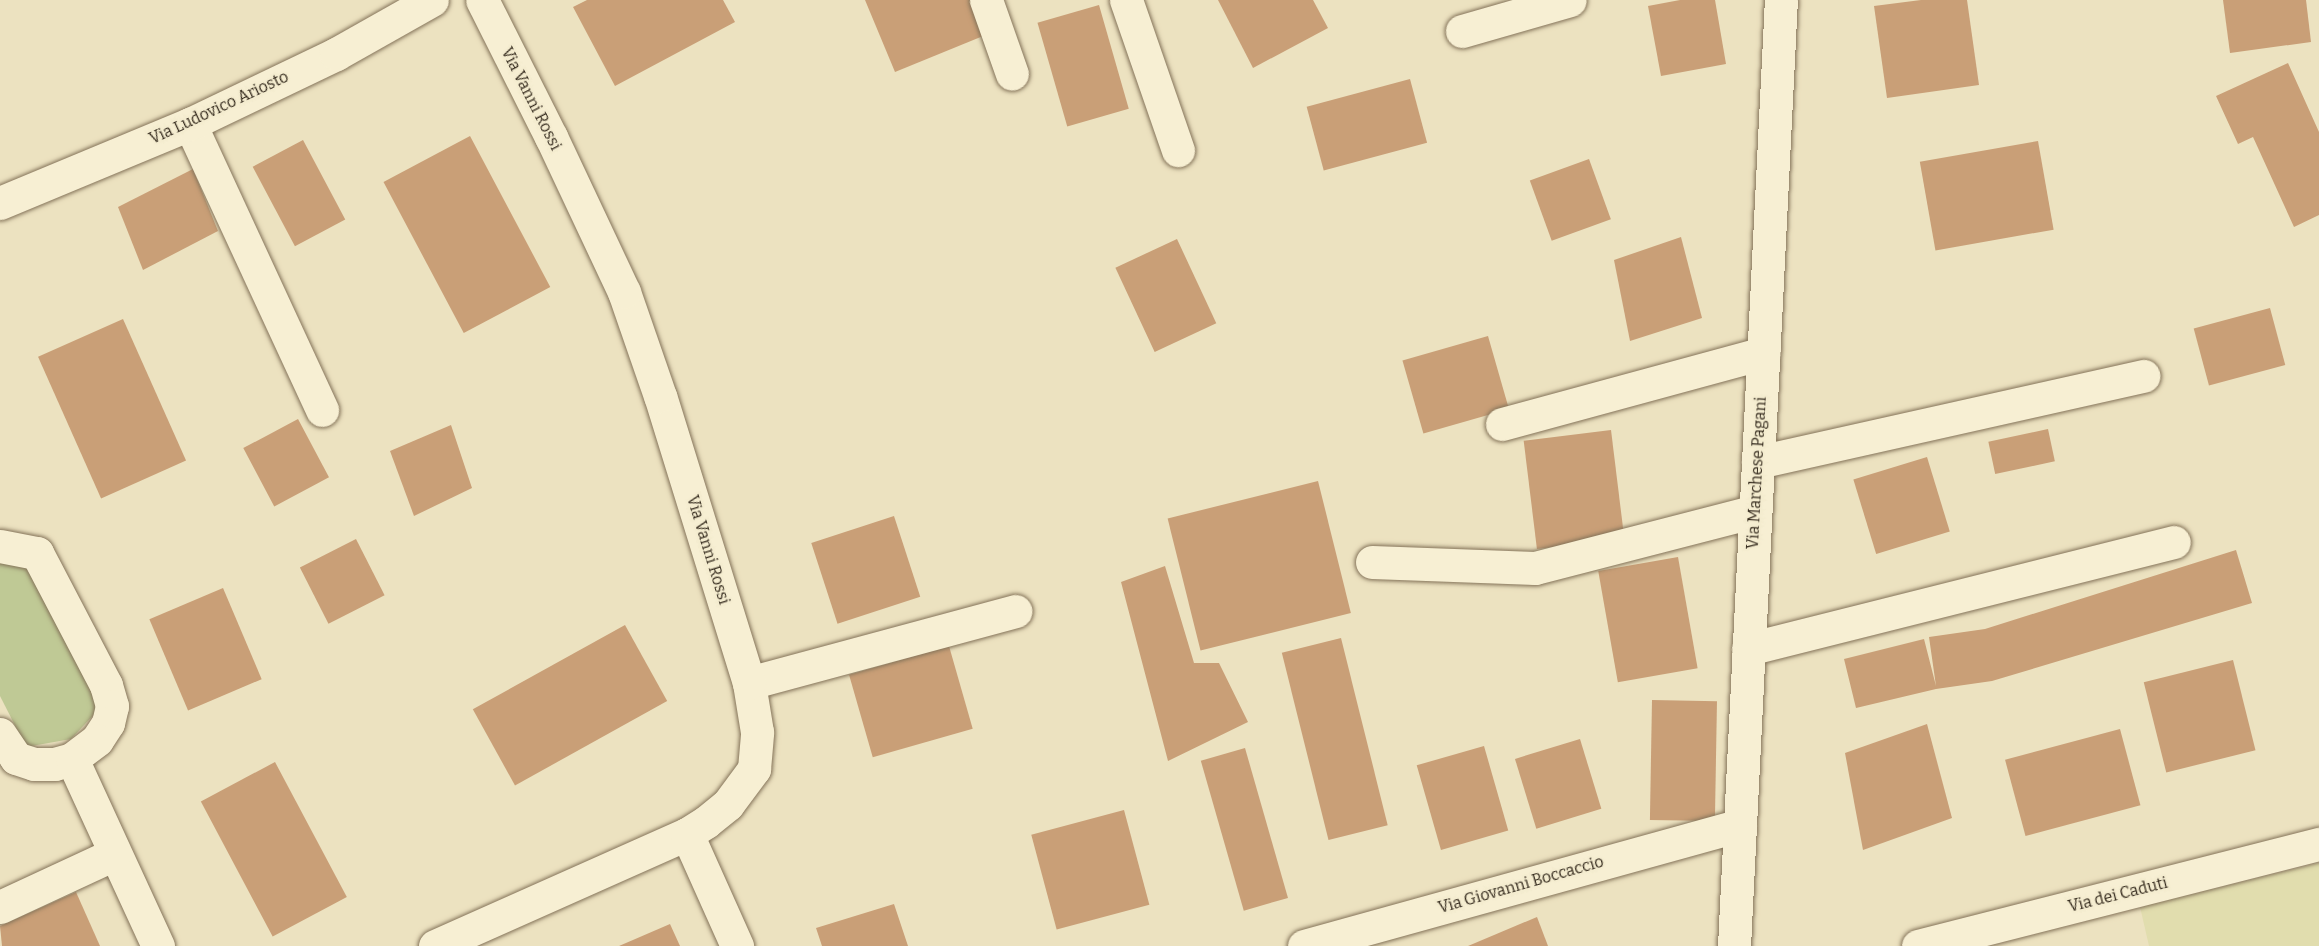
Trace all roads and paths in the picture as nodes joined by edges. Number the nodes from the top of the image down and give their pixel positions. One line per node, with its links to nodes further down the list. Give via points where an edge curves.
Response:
1 (432, 0): 9 (street, Via Ludovico Ariosto, via 336,54)
2 (482, 0): 23 (street, Via Vanni Rossi, via 624,292)
3 (986, 0): 8 (street)
4 (1126, 0): 10 (street)
5 (1570, 0): 7 (street)
6 (1781, 0): 12 (street, Via Marchese Pagani)
7 (1462, 31)
8 (1012, 74)
9 (190, 124): 11 (street, Via Ludovico Ariosto); 14 (street)
10 (1178, 150)
11 (0, 203)
12 (1764, 353): 15 (street); 16 (street, Via Marchese Pagani)
13 (2144, 376): 16 (street)
14 (322, 410)
15 (1502, 424)
16 (1758, 462): 17 (street, Via Marchese Pagani)
17 (1755, 511): 20 (street, via 1535,568); 22 (street, Via Marchese Pagani)
18 (2174, 542): 22 (street)
19 (0, 546): 25 (street, via 37,553 106,685 112,706 108,723 97,740)
20 (1372, 562)
21 (1015, 611): 23 (street)
22 (1748, 649): 26 (street, Via Marchese Pagani)
23 (749, 683): 27 (street, Via Vanni Rossi, via 757,732 754,769 728,804)
24 (0, 734): 25 (street, via 16,758 34,764)
25 (72, 759): 29 (street)
26 (1739, 825): 34 (street, Via Giovanni Boccaccio); 35 (street, Via Marchese Pagani)
27 (687, 834): 32 (street, Via Vanni Rossi); 33 (street)
28 (2319, 844): 36 (street, Via dei Caduti)
29 (114, 854): 30 (street); 31 (street)
30 (0, 907)
31 (158, 946)
32 (435, 946)
33 (737, 946)
34 (1304, 946)
35 (1734, 946)
36 (1918, 946)

